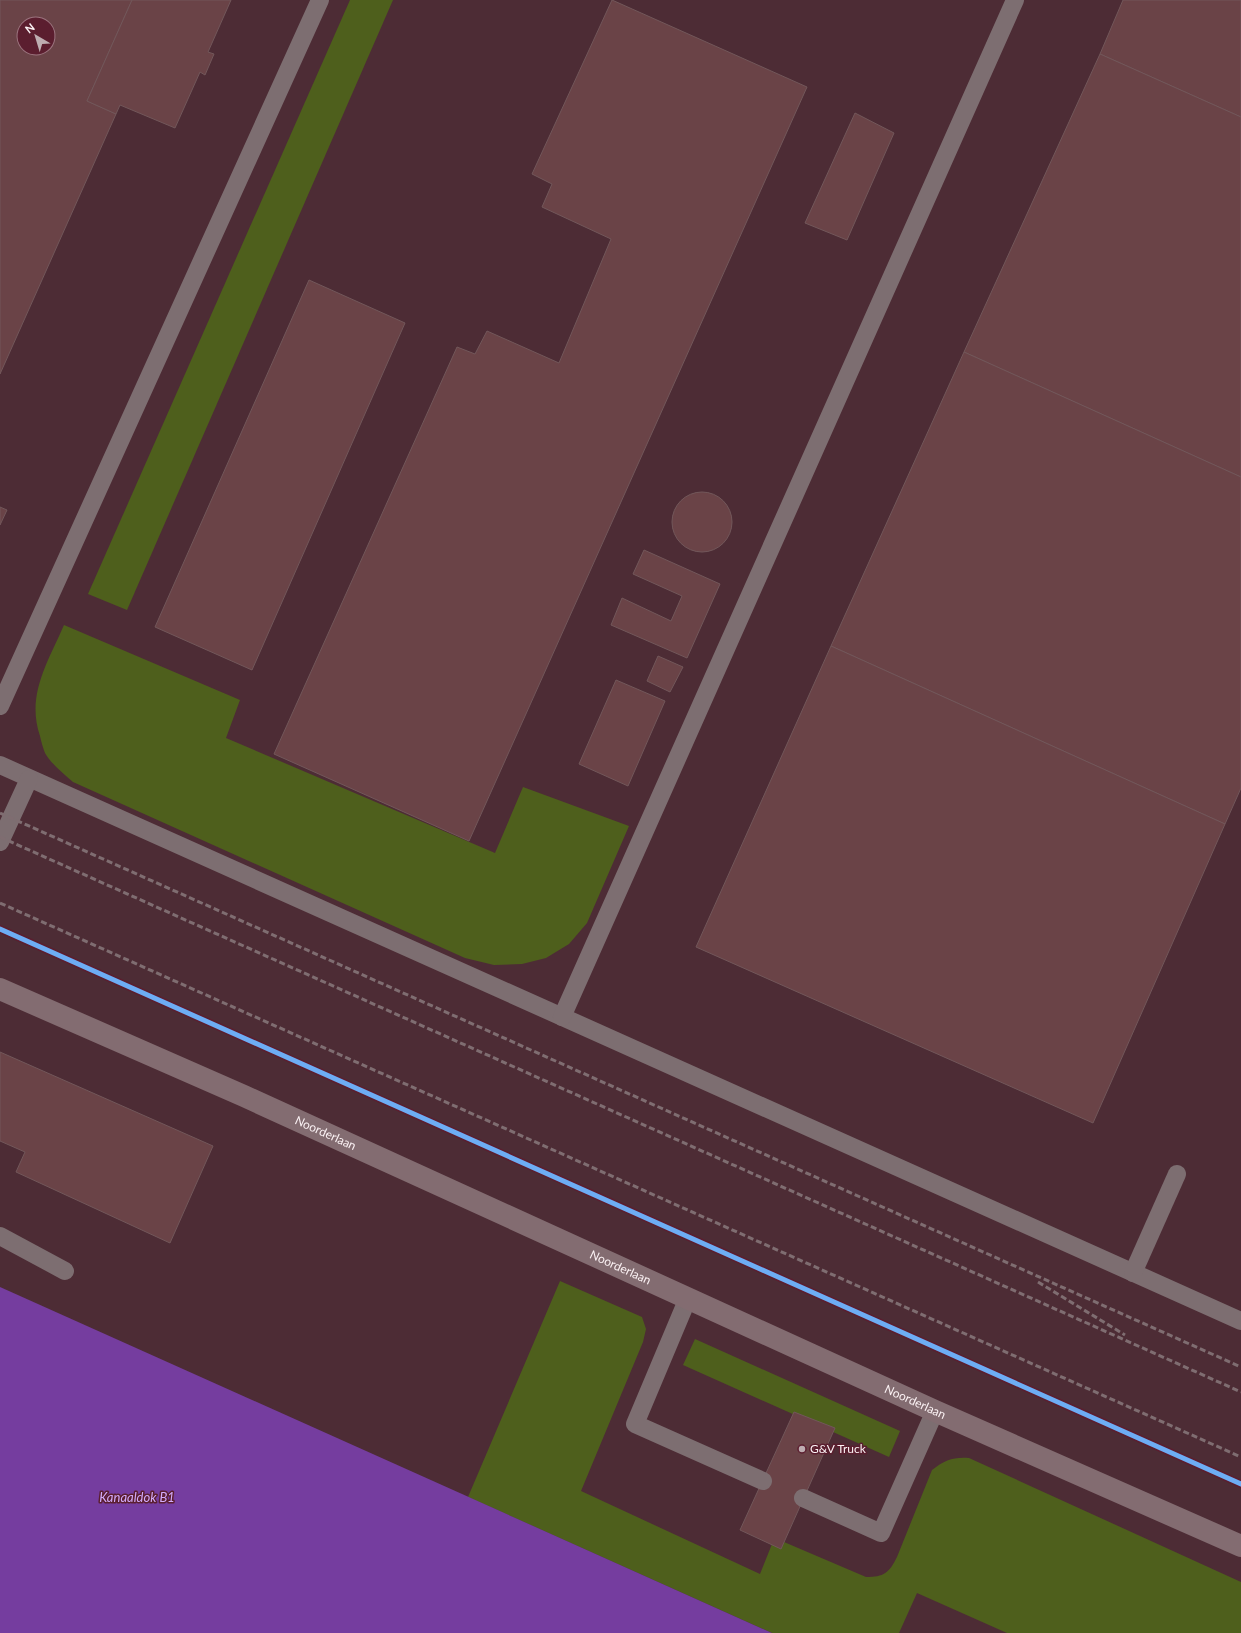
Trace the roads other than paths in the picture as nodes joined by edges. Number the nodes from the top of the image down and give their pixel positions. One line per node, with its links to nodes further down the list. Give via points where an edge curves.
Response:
1 (320, 0): 3 (lane)
2 (1016, 0): 8 (lane)
3 (0, 706)
4 (0, 765): 5 (lane)
5 (29, 779): 6 (lane); 8 (lane)
6 (0, 842)
7 (0, 988): 13 (main road, Noorderlaan)
8 (562, 1017): 12 (lane)
9 (1177, 1174): 12 (lane)
10 (0, 1236): 11 (lane)
11 (65, 1271)
12 (1133, 1273): 14 (lane)
13 (688, 1298): 15 (main road, Noorderlaan); 16 (lane, via 635,1424)
14 (1241, 1320)
15 (935, 1411): 17 (lane, via 881,1533); 18 (main road, Noorderlaan)
16 (762, 1481)
17 (803, 1498)
18 (1241, 1546)

